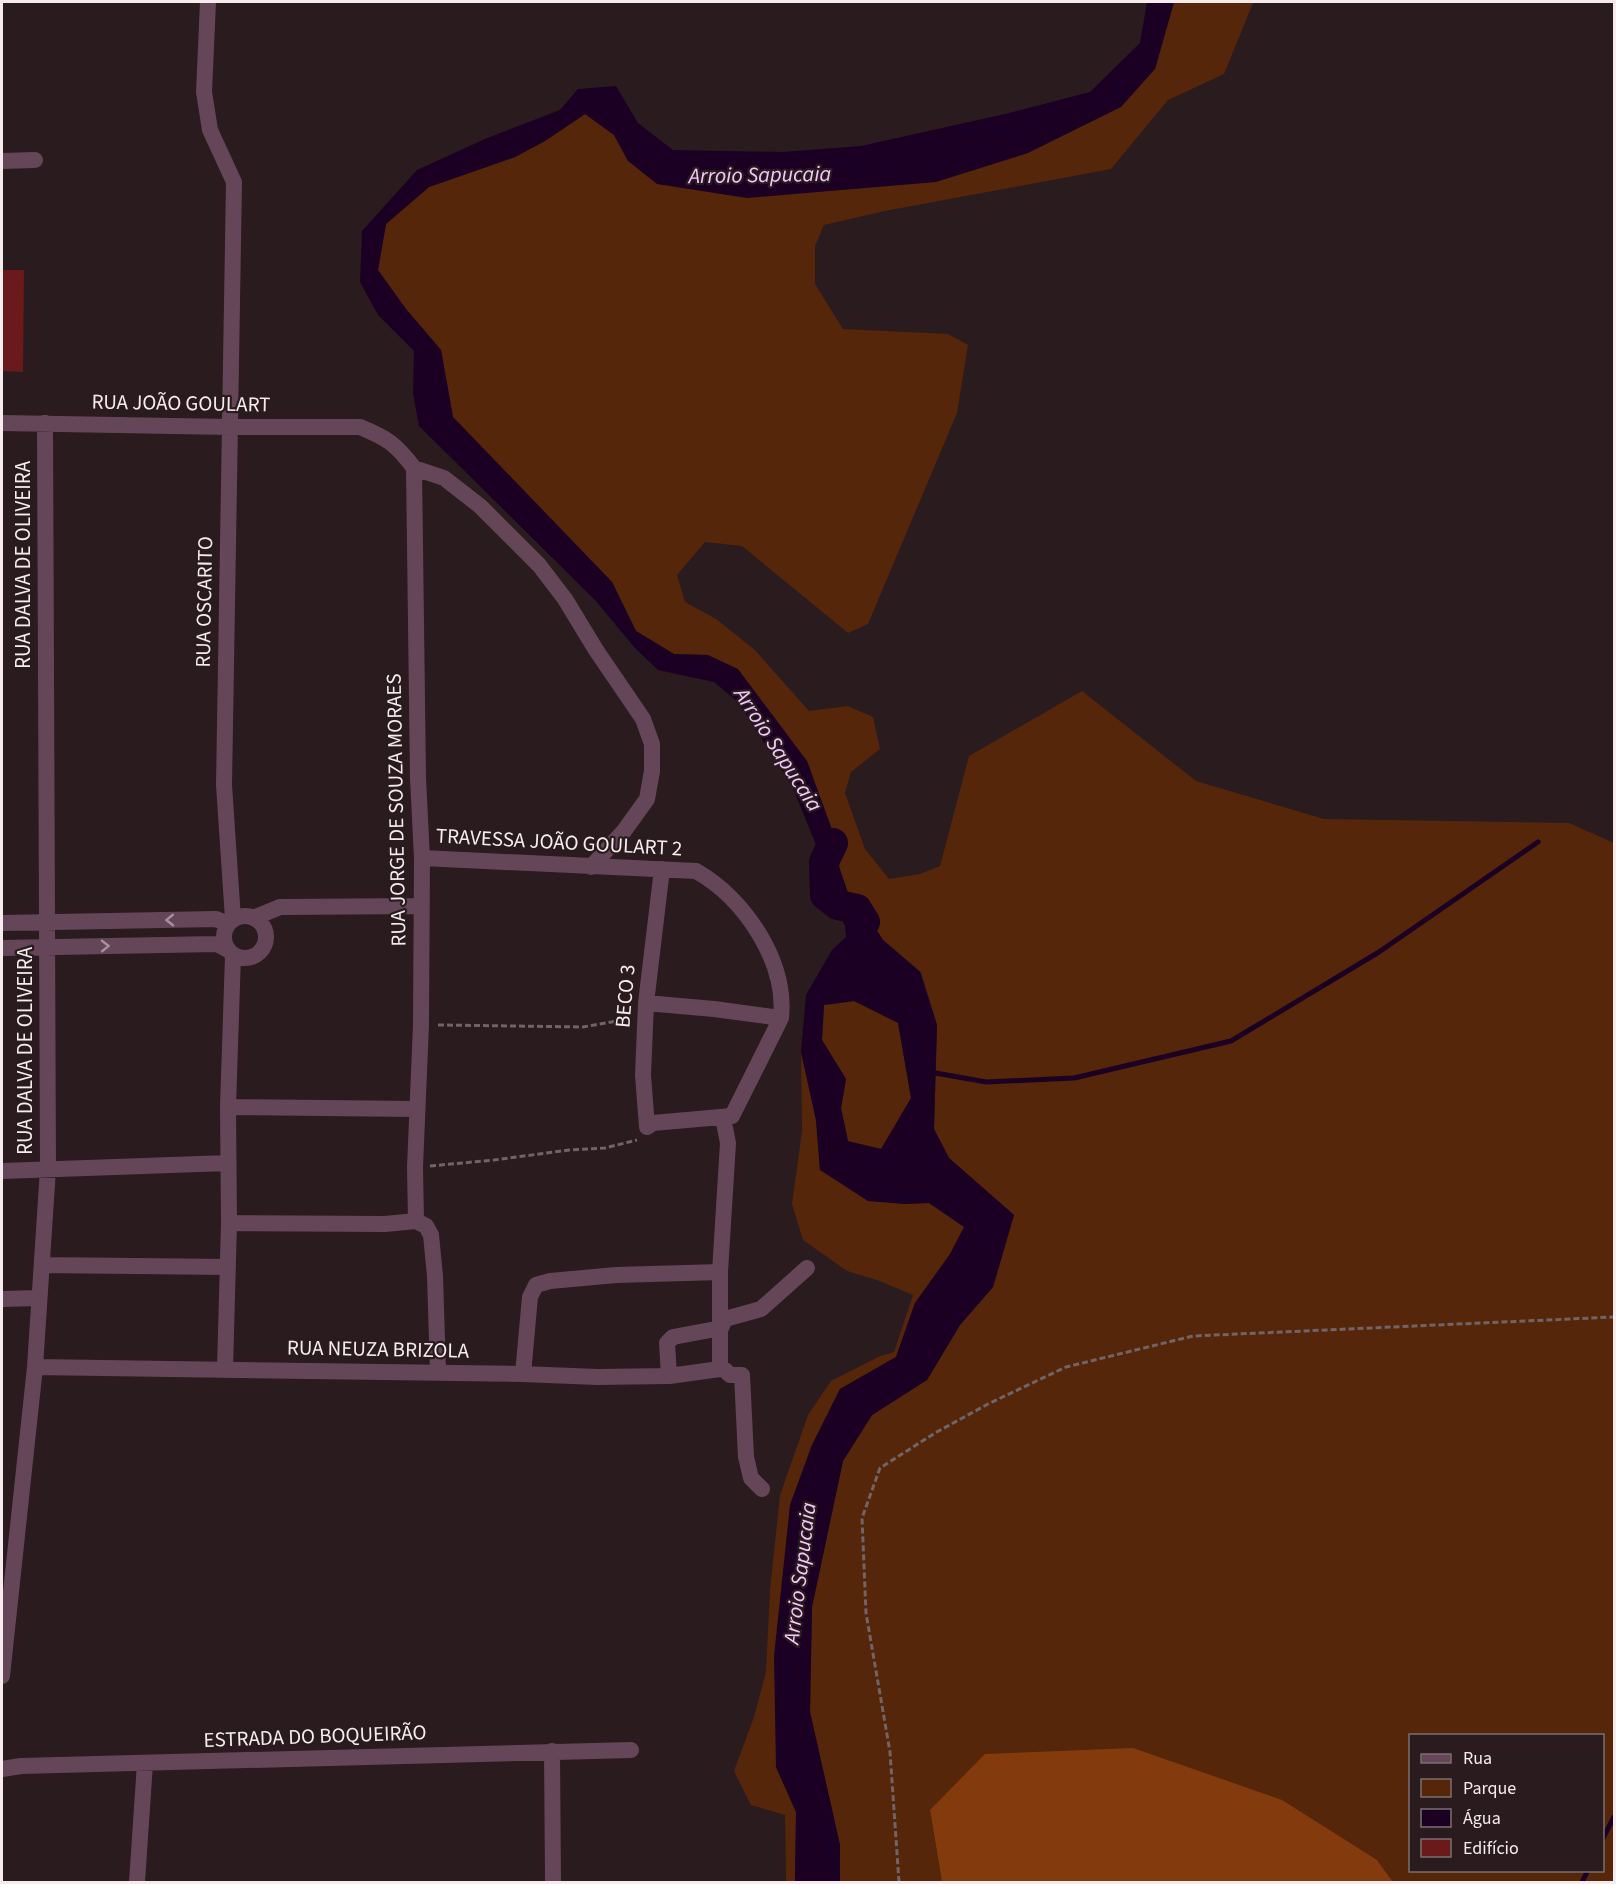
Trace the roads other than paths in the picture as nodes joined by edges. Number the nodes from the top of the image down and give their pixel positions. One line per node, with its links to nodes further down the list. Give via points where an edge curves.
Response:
1 (208, 2): 6 (street, RUA OSCARITO, via 204,92 210,130 234,182)
2 (35, 160): 3 (street)
3 (2, 161)
4 (2, 423): 5 (street, RUA JOÃO GOULART)
5 (45, 423): 6 (street, RUA JOÃO GOULART); 13 (street, RUA DALVA DE OLIVEIRA)
6 (230, 427): 7 (street, RUA JOÃO GOULART, via 360,427 397,446); 14 (street, RUA OSCARITO, via 224,785)
7 (414, 468): 8 (street, RUA JORGE DE SOUZA MORAES); 9 (street, via 444,478 480,506 539,565 643,719 652,744 647,799)
8 (422, 858): 9 (street, TRAVESSA JOÃO GOULART 2); 11 (street, RUA JORGE DE SOUZA MORAES)
9 (591, 867): 10 (street, TRAVESSA JOÃO GOULART 2)
10 (662, 869): 19 (street, BECO 3); 20 (street, TRAVESSA JOÃO GOULART 2, via 696,871 715,881 756,927 776,973 783,1001)
11 (421, 906): 12 (street, via 280,907); 22 (street, RUA JORGE DE SOUZA MORAES)
12 (253, 918): 14 (street, via 246,916); 18 (street, via 265,933 263,947 246,958)
13 (47, 922): 14 (street, one-way to 13); 15 (street); 16 (street, RUA DALVA DE OLIVEIRA)
14 (230, 922): 18 (street, via 223,937)
15 (2, 923)
16 (46, 947): 17 (street); 18 (street, one-way to 18, via 217,944); 25 (street, RUA DALVA DE OLIVEIRA)
17 (2, 948)
18 (230, 953): 21 (street)
19 (645, 1010): 20 (street, via 705,1008); 23 (street, BECO 3, via 643,1075 647,1127 653,1123)
20 (781, 1018): 23 (street, via 732,1116)
21 (228, 1107): 22 (street); 24 (street)
22 (416, 1109): 27 (street, RUA JORGE DE SOUZA MORAES)
23 (723, 1118): 32 (street, via 728,1143)
24 (228, 1163): 25 (street); 28 (street)
25 (48, 1169): 26 (street); 29 (street, RUA DALVA DE OLIVEIRA)
26 (2, 1171)
27 (416, 1221): 28 (street); 39 (street, via 426,1226 431,1235)
28 (229, 1223): 30 (street)
29 (42, 1264): 30 (street); 33 (street, RUA DALVA DE OLIVEIRA)
30 (227, 1267): 37 (street)
31 (807, 1268): 35 (street, via 761,1309 725,1319)
32 (720, 1272): 35 (street); 40 (street, via 616,1275 536,1285 530,1297)
33 (39, 1298): 34 (street); 36 (street, RUA DALVA DE OLIVEIRA)
34 (2, 1299)
35 (721, 1328): 38 (street); 41 (street, via 673,1337 667,1343)
36 (35, 1367): 37 (street, RUA NEUZA BRIZOLA); 43 (street, RUA DALVA DE OLIVEIRA)
37 (225, 1369): 39 (street, RUA NEUZA BRIZOLA)
38 (720, 1369): 41 (street, RUA NEUZA BRIZOLA); 42 (street, via 730,1375 742,1375 746,1457 751,1478)
39 (438, 1372): 40 (street, RUA NEUZA BRIZOLA)
40 (523, 1374): 41 (street, RUA NEUZA BRIZOLA)
41 (669, 1376)
42 (762, 1489)
43 (2, 1676)
44 (631, 1750): 45 (street, ESTRADA DO BOQUEIRÃO)
45 (552, 1751): 46 (street, ESTRADA DO BOQUEIRÃO); 49 (street)
46 (146, 1763): 47 (street, ESTRADA DO BOQUEIRÃO); 48 (street)
47 (2, 1769)
48 (137, 1882)
49 (553, 1882)

